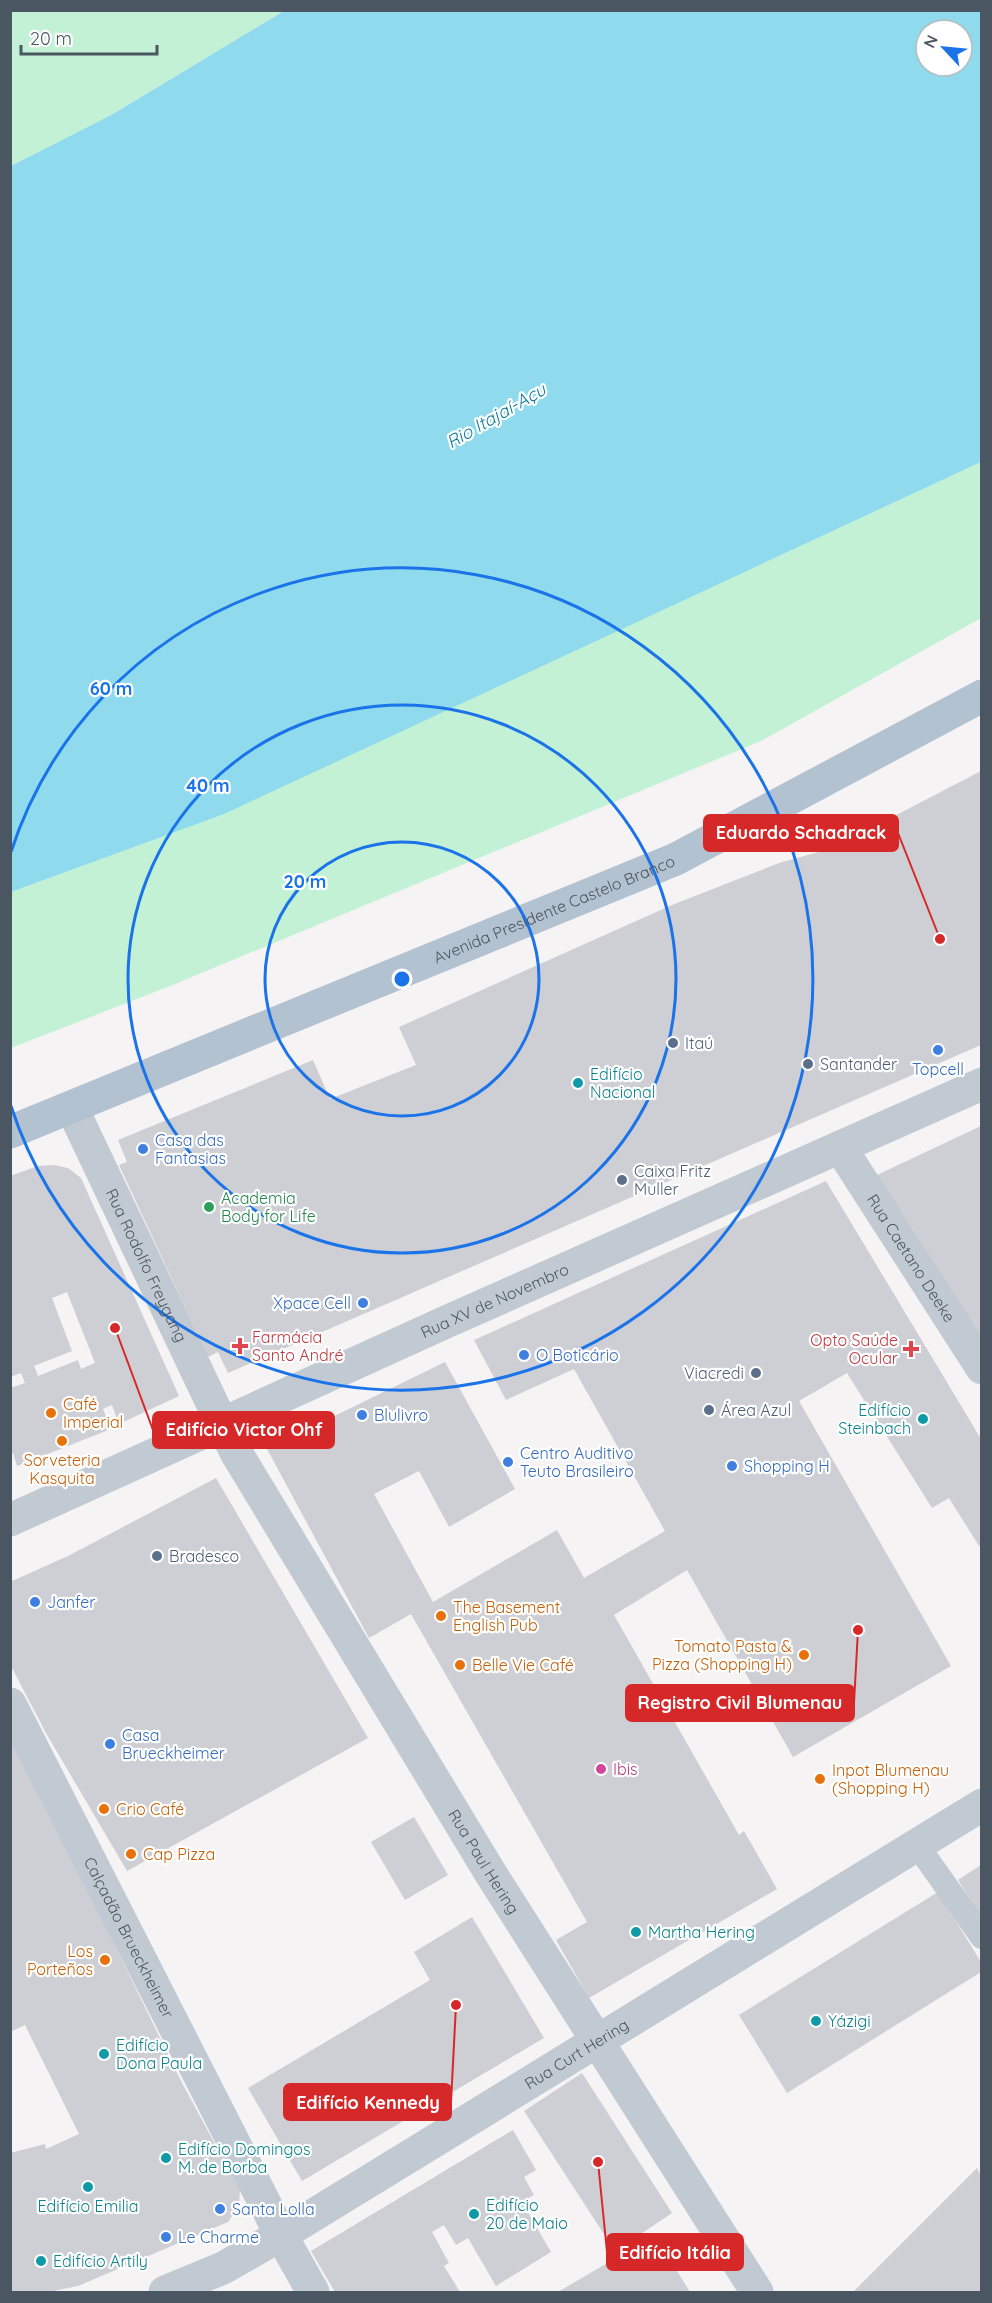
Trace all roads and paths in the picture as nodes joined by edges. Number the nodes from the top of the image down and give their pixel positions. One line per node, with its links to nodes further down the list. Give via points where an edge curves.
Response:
1 (981, 696): 3 (main road, Avenida Presidente Castelo Branco, via 676,859)
2 (981, 1084): 5 (street, Rua XV de Novembro)
3 (72, 1108): 4 (main road, Avenida Presidente Castelo Branco); 7 (street, Rua Rodolfo Freygang)
4 (10, 1132)
5 (840, 1148): 6 (street, Rua Caetano Deeke); 7 (street, Rua XV de Novembro)
6 (981, 1368)
7 (222, 1424): 8 (street, Rua XV de Novembro); 13 (street, Rua Paul Hering, via 485,1864)
8 (10, 1520)
9 (10, 1704): 14 (street, Calçadão Brueckheimer)
10 (981, 1805): 11 (street, Rua Curt Hering)
11 (917, 1845): 12 (lane); 13 (street, Rua Curt Hering)
12 (981, 1937)
13 (597, 2041): 14 (street, Rua Curt Hering); 17 (street, Rua Paul Hering)
14 (281, 2235): 15 (street, Rua Curt Hering, via 223,2268); 16 (street, Calçadão Brueckheimer)
15 (165, 2292)
16 (314, 2292)
17 (757, 2292)

